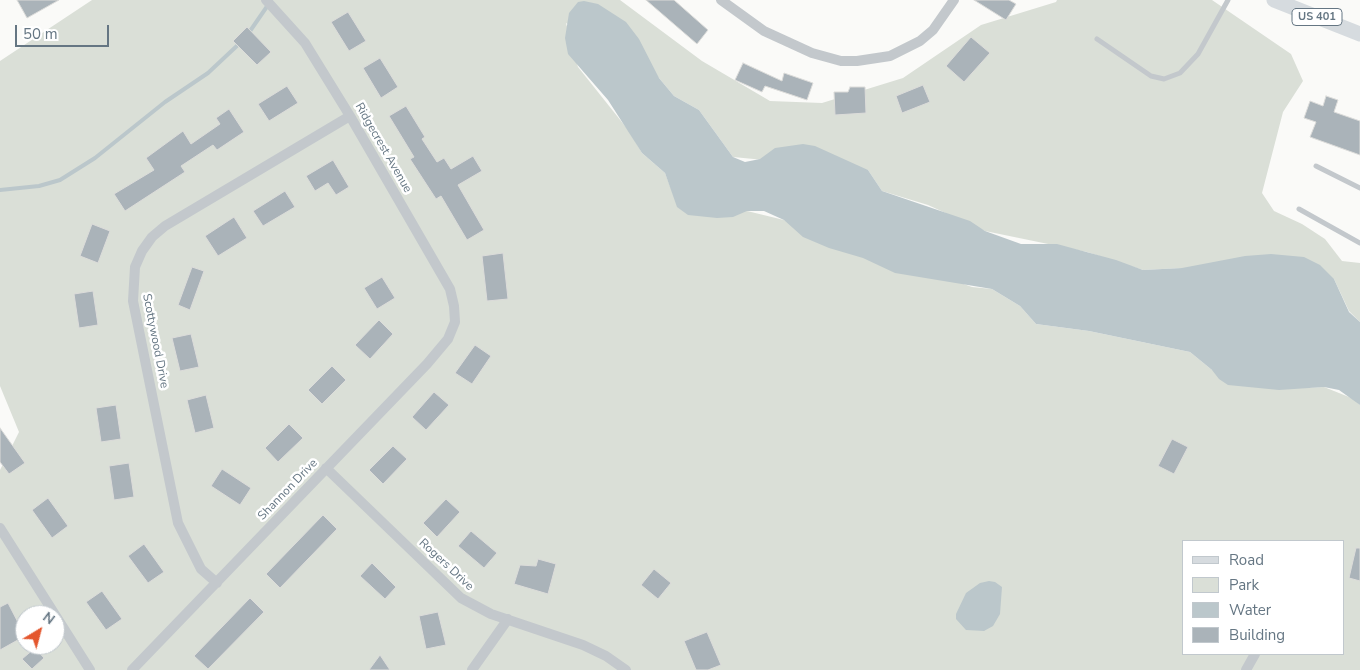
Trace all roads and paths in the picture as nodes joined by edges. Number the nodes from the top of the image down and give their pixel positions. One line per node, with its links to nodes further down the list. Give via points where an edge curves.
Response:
1 (266, 0): 8 (street, Ridgecrest Avenue, via 305,43)
2 (721, 0): 3 (street, via 764,31 812,53 841,61 890,56 920,41)
3 (954, 0)
4 (1228, 0): 7 (lane, via 1198,54 1180,73 1164,79 1151,76)
5 (1274, 0): 6 (main road, US 401)
6 (1360, 34)
7 (1097, 39)
8 (350, 116): 13 (street, Ridgecrest Avenue, via 450,290); 16 (street, Scottywood Drive, via 164,226 142,251 135,267 133,301 178,523 202,569)
9 (1316, 166): 10 (lane)
10 (1360, 188)
11 (1299, 210): 12 (lane)
12 (1360, 243)
13 (455, 322): 14 (street, Shannon Drive, via 448,339 427,364)
14 (326, 468): 16 (street, Shannon Drive); 17 (street, Rogers Drive, via 461,598 483,611)
15 (0, 528): 19 (street)
16 (217, 583): 20 (street, Shannon Drive)
17 (508, 619): 21 (street); 22 (street, Rogers Drive, via 583,645)
18 (1254, 655): 23 (street)
19 (90, 670)
20 (132, 670)
21 (472, 670)
22 (626, 670)
23 (1246, 670)

